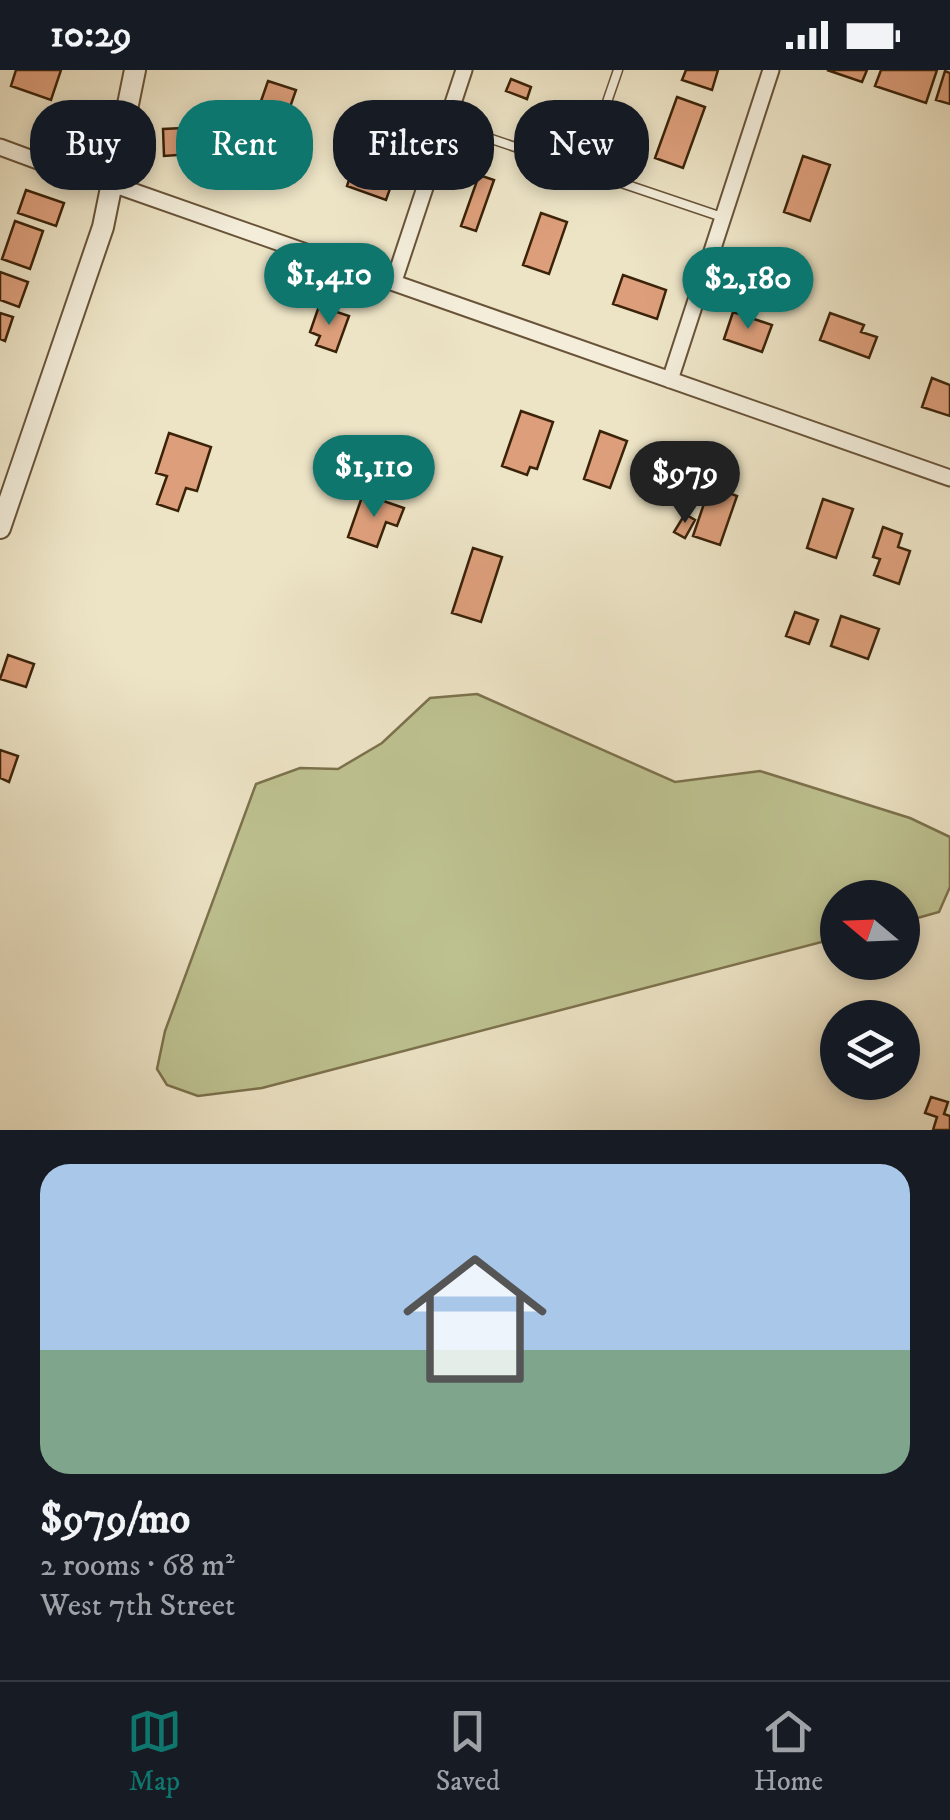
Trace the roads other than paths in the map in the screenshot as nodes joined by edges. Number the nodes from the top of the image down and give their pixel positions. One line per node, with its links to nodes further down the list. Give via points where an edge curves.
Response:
1 (135, 70): 5 (street)
2 (464, 70): 6 (street)
3 (618, 70): 7 (lane)
4 (771, 70): 14 (street)
5 (130, 100)
6 (455, 100)
7 (608, 100)
8 (0, 147): 9 (street)
9 (30, 158)
10 (113, 190): 18 (street)
11 (130, 190): 15 (street)
12 (425, 190): 15 (street)
13 (644, 190): 14 (lane)
14 (723, 218): 16 (street)
15 (394, 281): 16 (street)
16 (670, 380): 17 (street)
17 (950, 478)
18 (0, 528)

